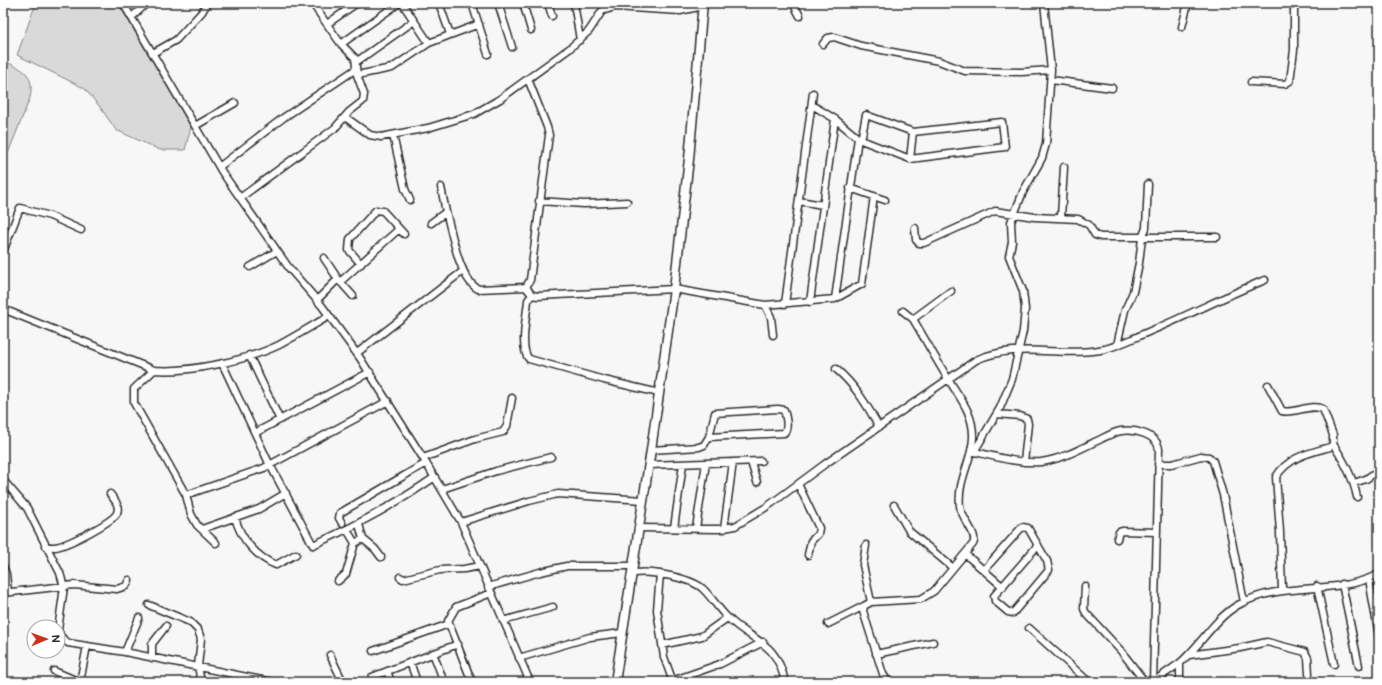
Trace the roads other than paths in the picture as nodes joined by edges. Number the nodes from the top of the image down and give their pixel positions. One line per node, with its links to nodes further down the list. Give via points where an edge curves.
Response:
1 (124, 3): 21 (street)
2 (147, 3): 21 (street)
3 (207, 3): 33 (street, via 176,40)
4 (314, 3): 23 (street)
5 (357, 3): 23 (street)
6 (399, 3): 30 (street)
7 (402, 3): 22 (street)
8 (439, 3): 27 (street)
9 (472, 3): 24 (street)
10 (498, 3): 32 (street)
11 (523, 3): 26 (street)
12 (548, 3): 19 (street)
13 (574, 3): 28 (street)
14 (793, 3): 20 (street)
15 (1044, 3): 36 (street)
16 (1188, 3): 25 (street)
17 (1294, 3): 40 (street, via 1294,50 1290,82)
18 (703, 5): 28 (street, via 680,11 610,8 598,15 589,31); 84 (street)
19 (552, 16)
20 (800, 16)
21 (132, 17): 33 (street)
22 (414, 21): 29 (street); 35 (street)
23 (327, 24): 30 (street)
24 (479, 24): 27 (street); 34 (street)
25 (1182, 27)
26 (531, 30)
27 (450, 34): 29 (street)
28 (580, 40): 38 (street)
29 (429, 43): 37 (street, via 392,68)
30 (341, 44): 35 (street)
31 (823, 44): 36 (street, via 828,38 834,37 861,46 939,61 965,71)
32 (512, 47)
33 (153, 53): 47 (street)
34 (488, 54)
35 (356, 62): 37 (street)
36 (1051, 70): 39 (street)
37 (357, 72): 45 (street, via 364,94 363,101); 52 (street, via 283,118)
38 (528, 79): 49 (street, via 474,114 428,128); 61 (street, via 548,132)
39 (1051, 80): 41 (street); 66 (street, via 1044,152)
40 (1251, 82)
41 (1112, 88)
42 (813, 93): 44 (street)
43 (235, 103): 47 (street)
44 (812, 105): 46 (street); 62 (street)
45 (345, 117): 49 (street, via 370,135); 58 (street, via 335,128)
46 (834, 119): 50 (street); 64 (street)
47 (195, 126): 52 (street)
48 (913, 132): 50 (street, via 866,115); 51 (street); 51 (street, via 1002,122 1005,147)
49 (393, 135): 59 (street, via 404,189)
50 (860, 139): 51 (street); 56 (street)
51 (910, 159)
52 (219, 167): 58 (street)
53 (1064, 167): 67 (street)
54 (1148, 184): 74 (street, via 1147,222)
55 (441, 186): 65 (street)
56 (850, 188): 57 (street); 88 (street)
57 (874, 196): 60 (street); 88 (street, via 862,284)
58 (240, 198): 75 (street)
59 (410, 200)
60 (886, 200)
61 (539, 201): 63 (street, via 584,204); 83 (street, via 530,280)
62 (799, 201): 64 (street); 91 (street)
63 (627, 202)
64 (823, 205): 90 (street)
65 (446, 212): 68 (street); 80 (street)
66 (1013, 214): 67 (street); 69 (street, via 991,212 924,243 916,240); 99 (street, via 1009,256 1025,300)
67 (1061, 217): 74 (street, via 1083,221 1097,236)
68 (431, 223)
69 (915, 228)
70 (399, 229): 72 (street); 78 (street); 78 (street, via 383,211 376,210 350,239 349,250)
71 (81, 230): 76 (street, via 50,216 20,208)
72 (404, 234)
73 (1216, 236): 74 (street)
74 (1142, 238): 98 (street, via 1133,292 1125,310)
75 (277, 251): 79 (street); 89 (street)
76 (3, 252)
77 (324, 258): 82 (street)
78 (361, 264): 82 (street)
79 (250, 267)
80 (463, 271): 83 (street, via 478,289); 100 (street)
81 (1264, 280): 98 (street, via 1223,297 1194,313)
82 (339, 281): 87 (street); 89 (street)
83 (526, 287): 86 (street)
84 (674, 289): 86 (street); 92 (street); 108 (street)
85 (951, 291): 96 (street)
86 (532, 295): 108 (street, via 528,300 523,346 529,360)
87 (353, 296)
88 (835, 299): 90 (street)
89 (317, 300): 95 (street)
90 (810, 302): 91 (street)
91 (785, 304): 92 (street)
92 (765, 305): 97 (street, via 771,317)
93 (3, 309): 104 (street)
94 (904, 311): 96 (street)
95 (329, 316): 100 (street); 101 (street, via 278,345)
96 (913, 320): 106 (street)
97 (774, 335)
98 (1116, 345): 99 (street, via 1084,351)
99 (1019, 350): 106 (street, via 984,356); 111 (street, via 1012,379)
100 (357, 353): 105 (street)
101 (249, 355): 102 (street); 112 (street)
102 (222, 363): 104 (street, via 170,371); 114 (street)
103 (836, 369): 113 (street, via 858,392)
104 (154, 370): 139 (street, via 134,389 134,403)
105 (370, 372): 110 (street); 112 (street)
106 (948, 378): 113 (street); 118 (street, via 970,415 973,426)
107 (1268, 385): 116 (street, via 1282,411 1318,407 1323,409 1333,435)
108 (659, 392): 117 (street)
109 (512, 398): 120 (street, via 507,426 503,432 475,439)
110 (388, 401): 120 (street); 128 (street)
111 (996, 414): 118 (street); 124 (street, via 1027,419)
112 (280, 420): 114 (street)
113 (879, 427): 135 (street)
114 (255, 433): 128 (street)
115 (709, 437): 115 (street, via 784,433 784,410 780,408 715,413); 117 (street, via 704,445 699,447)
116 (1333, 444): 134 (street); 183 (street, via 1297,457 1276,477)
117 (651, 450): 129 (street)
118 (973, 452): 124 (street); 162 (street, via 963,473 959,494 962,516 975,537)
119 (551, 457): 136 (street, via 496,471)
120 (425, 461): 131 (street); 145 (street, via 340,513)
121 (761, 461): 123 (street)
122 (733, 462): 123 (street); 125 (street); 151 (street)
123 (751, 462): 133 (street)
124 (1024, 462): 127 (street, via 1053,460 1115,433 1126,431 1155,438 1159,449)
125 (706, 463): 126 (street); 149 (street)
126 (683, 464): 129 (street); 148 (street)
127 (1158, 464): 153 (street); 186 (street, via 1172,464 1201,456 1209,457 1213,461 1223,495)
128 (270, 465): 137 (street); 139 (street)
129 (649, 465): 141 (street)
130 (1379, 470): 134 (street)
131 (434, 477): 136 (street); 146 (street, via 395,504)
132 (3, 480): 160 (street, via 27,508)
133 (757, 482)
134 (1354, 483): 140 (street)
135 (798, 484): 151 (street, via 753,516); 163 (street, via 819,531 811,541)
136 (442, 489): 144 (street)
137 (286, 493): 143 (street, via 259,509); 152 (street, via 314,545)
138 (110, 494): 160 (street, via 117,503 118,512 114,517 104,525 56,547)
139 (186, 495): 150 (street, via 191,514)
140 (1357, 497)
141 (644, 500): 144 (street, via 558,494 529,500); 147 (street)
142 (894, 505): 168 (street, via 909,531)
143 (235, 517): 150 (street); 161 (street, via 243,538 264,560 276,565)
144 (461, 522): 166 (street)
145 (342, 523)
146 (359, 524): 152 (street); 154 (street)
147 (639, 528): 148 (street); 167 (street)
148 (674, 528): 149 (street)
149 (696, 528): 151 (street)
150 (202, 529): 156 (street)
151 (724, 529)
152 (347, 530): 157 (street)
153 (1157, 532): 155 (street, via 1122,531 1119,532); 238 (street)
154 (363, 539): 157 (street); 164 (street)
155 (1117, 539)
156 (216, 543)
157 (355, 543): 176 (street, via 346,574)
158 (866, 545): 185 (street, via 863,565)
159 (1038, 545): 169 (street, via 1028,528 1024,526); 181 (street); 181 (street, via 1049,570 1013,613 994,600 996,593)
160 (46, 546): 180 (street)
161 (296, 554)
162 (965, 554): 168 (street); 169 (street)
163 (808, 555)
164 (381, 557)
165 (3, 566): 184 (street, via 6,574)
166 (480, 566): 173 (street, via 440,570 403,579); 182 (street)
167 (633, 566): 170 (street); 182 (street, via 567,566 540,572)
168 (953, 568): 185 (street, via 927,597)
169 (984, 570): 181 (street)
170 (632, 574): 171 (street); 198 (street)
171 (660, 574): 191 (street, via 700,587); 204 (street, via 657,610)
172 (1379, 574): 174 (street)
173 (400, 577)
174 (1369, 579): 177 (street); 199 (street)
175 (129, 580): 180 (street, via 126,586 117,589 74,585)
176 (338, 581)
177 (1342, 584): 179 (street); 218 (street)
178 (1085, 586): 237 (street, via 1086,613)
179 (1317, 586): 183 (street); 216 (street)
180 (64, 587): 184 (street); 192 (street)
181 (1003, 587)
182 (489, 590): 193 (street); 194 (street, via 456,607)
183 (1282, 590): 186 (street)
184 (6, 593)
185 (871, 602): 188 (street)
186 (1244, 602): 210 (street, via 1225,614)
187 (149, 605): 217 (street, via 190,622 198,630 201,639)
188 (864, 606): 195 (street); 209 (street, via 863,612)
189 (552, 607): 193 (street)
190 (139, 618): 207 (street)
191 (727, 618): 201 (street); 204 (street, via 702,636)
192 (60, 619)
193 (503, 621): 213 (street)
194 (449, 624): 203 (street); 206 (street)
195 (828, 624)
196 (166, 626): 212 (street, via 152,644)
197 (1029, 628): 236 (street)
198 (622, 633): 213 (street, via 590,637); 233 (street)
199 (1379, 637)
200 (66, 641): 205 (street)
201 (763, 642): 223 (street, via 720,664); 234 (street, via 780,666)
202 (933, 642): 209 (street)
203 (458, 644): 208 (street); 231 (street)
204 (662, 645): 223 (street)
205 (87, 646): 207 (street); 224 (street)
206 (373, 651)
207 (125, 652): 212 (street)
208 (433, 653): 214 (street); 230 (street)
209 (876, 654): 235 (street)
210 (1189, 655): 215 (street); 221 (street, via 1267,642 1305,652)
211 (330, 656): 227 (street)
212 (152, 658): 217 (street)
213 (519, 658): 232 (street)
214 (410, 662): 220 (street); 229 (street)
215 (1180, 663): 238 (street); 239 (street)
216 (1334, 664)
217 (198, 666): 225 (street); 226 (street)
218 (1359, 666)
219 (54, 671): 224 (street)
220 (387, 671): 222 (street); 228 (street)
221 (1309, 674)
222 (372, 677)
223 (672, 681)
224 (80, 682)
225 (201, 682)
226 (271, 682)
227 (344, 682)
228 (391, 682)
229 (418, 682)
230 (444, 682)
231 (472, 682)
232 (530, 682)
233 (615, 682)
234 (784, 682)
235 (888, 682)
236 (1089, 682)
237 (1145, 682)
238 (1153, 682)
239 (1180, 682)

